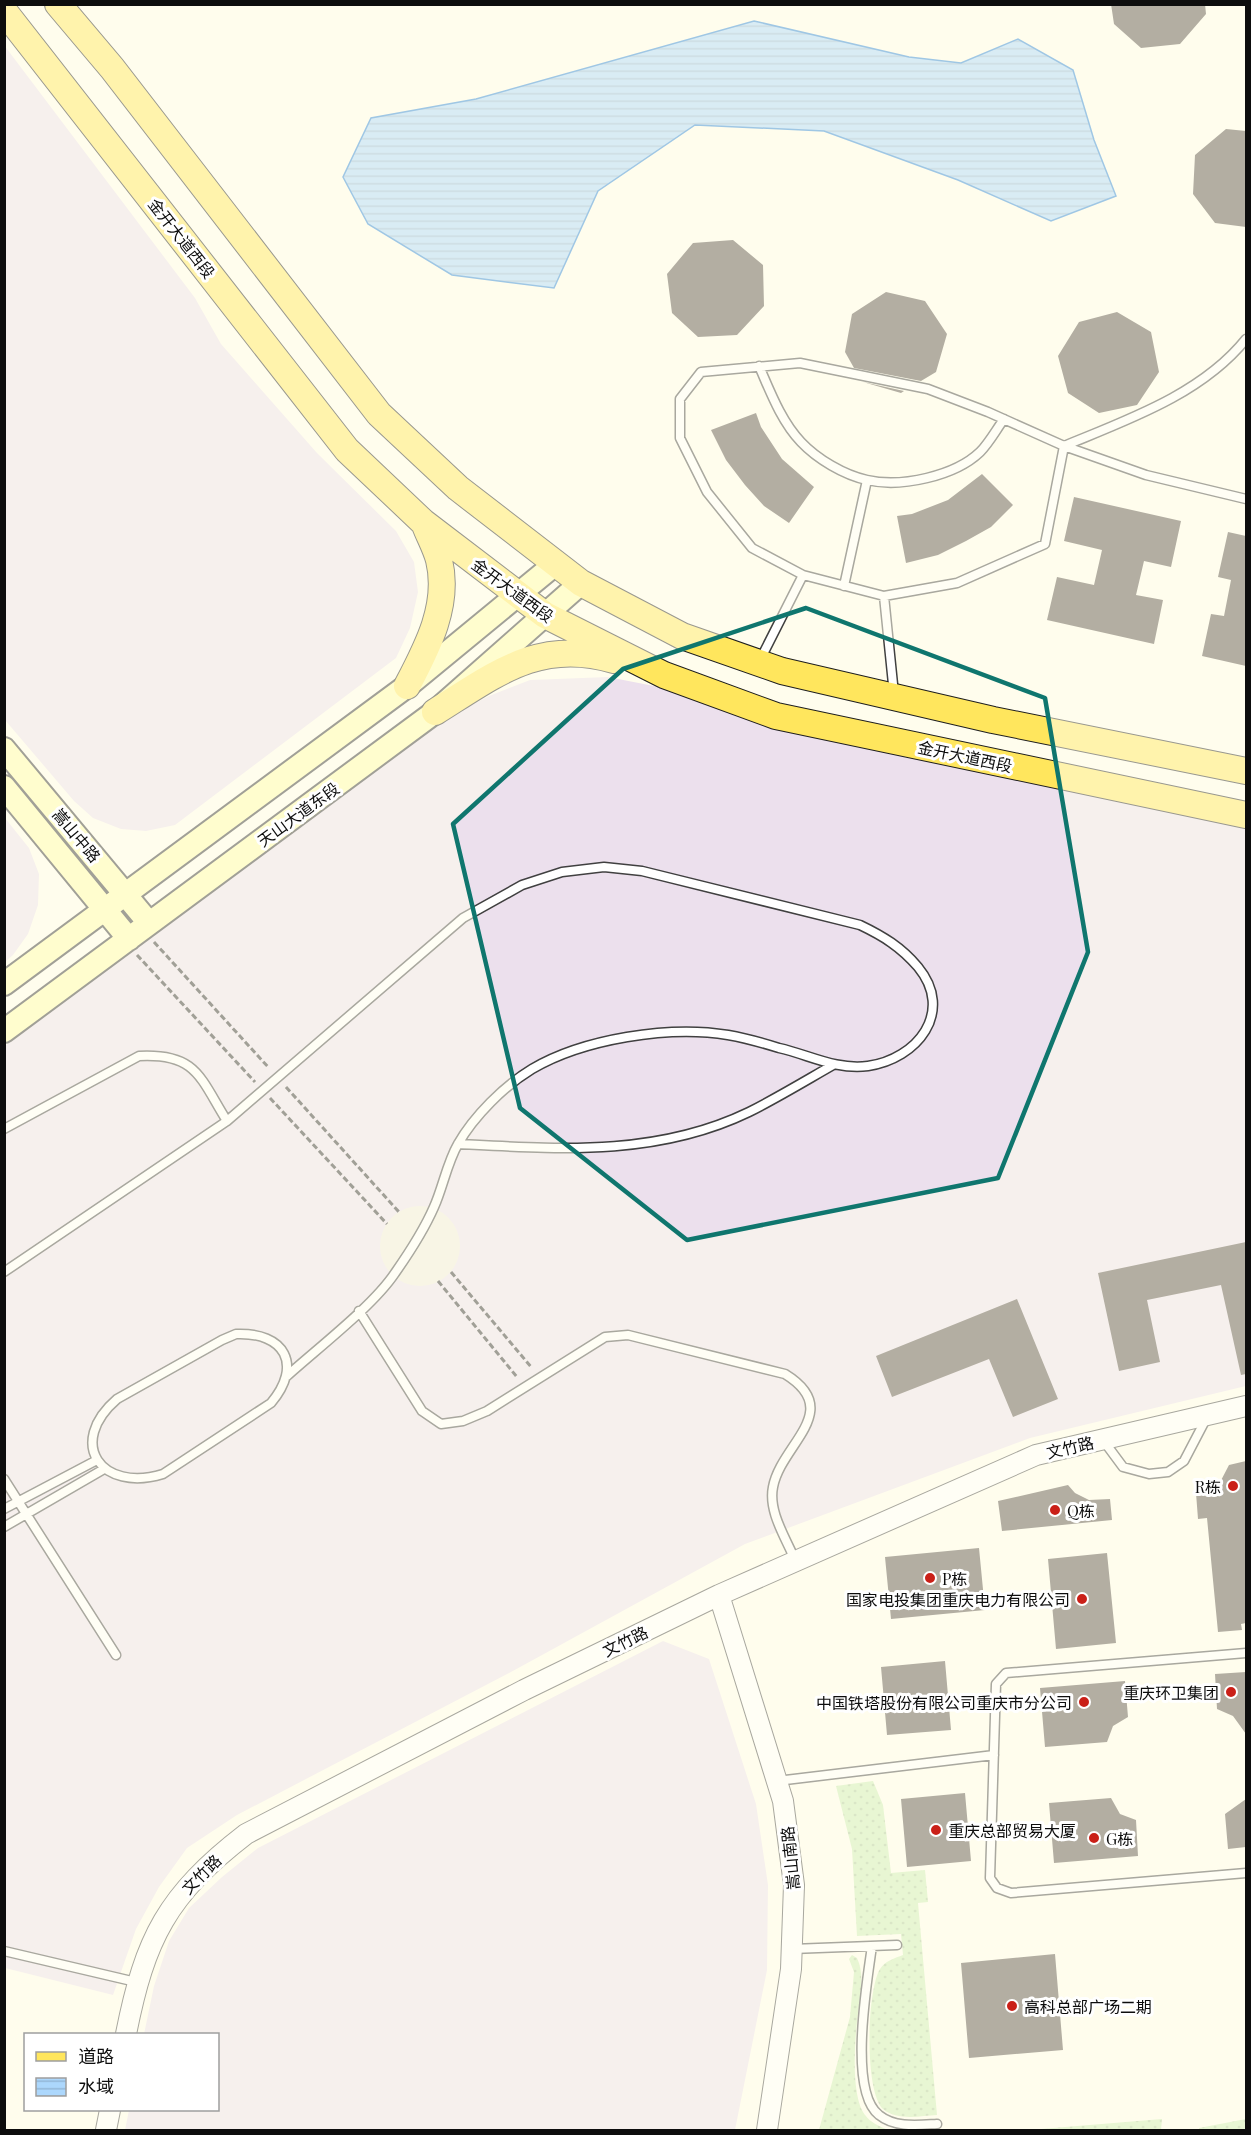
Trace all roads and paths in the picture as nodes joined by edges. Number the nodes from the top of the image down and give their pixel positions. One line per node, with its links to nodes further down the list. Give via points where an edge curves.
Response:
1 (58, 4): 10 (main road, via 119,77 379,414 458,488)
2 (4, 11): 9 (main road, 金开大道西段, via 347,450)
3 (1246, 339): 6 (lane, via 1236,352 1190,387 1139,415)
4 (759, 366): 5 (lane, via 800,363 928,389); 7 (lane, via 779,410 801,442 828,464); 11 (lane, via 701,372 680,399 680,438 707,492 752,548)
5 (1004, 419): 6 (lane); 7 (lane, via 979,452 944,475)
6 (1064, 446): 8 (lane, via 1146,475); 15 (lane, via 1045,544 957,583)
7 (867, 480): 13 (lane)
8 (1246, 499)
9 (423, 522): 14 (main road, 金开大道西段); 19 (main road, via 439,561 440,604 428,647)
10 (554, 565): 12 (main road); 14 (main road)
11 (803, 575): 13 (lane); 17 (lane)
12 (581, 584): 16 (main road, 天山大道东段); 17 (main road, via 682,636)
13 (844, 586): 15 (lane)
14 (516, 595): 16 (main road, 金开大道西段); 19 (main road)
15 (884, 596): 20 (lane)
16 (545, 615): 18 (main road, 金开大道西段); 21 (main road, 天山大道东段)
17 (758, 663): 20 (main road)
18 (664, 675): 21 (main road, via 605,657 548,653 518,663); 25 (main road, 金开大道西段, via 776,716)
19 (407, 686): 26 (main road)
20 (895, 697): 23 (main road)
21 (435, 712): 28 (main road, 天山大道东段)
22 (4, 749): 26 (main road, 嵩山中路)
23 (1246, 771)
24 (4, 787): 27 (main road, 嵩山中路)
25 (1246, 815)
26 (128, 895): 27 (main road); 28 (main road, 嵩山中路)
27 (105, 910): 28 (main road, 嵩山中路); 29 (main road)
28 (140, 937): 30 (main road, 天山大道东段); 31 (path); 33 (path)
29 (4, 984)
30 (4, 1031)
31 (265, 1064)
32 (832, 1065): 36 (lane, via 888,1062 911,1050 925,1035 931,1016 931,991 919,968 891,940 860,925 642,871 604,867 562,872 522,885 463,918); 38 (lane, via 747,1113 663,1140 580,1150); 38 (lane, via 727,1035 670,1033 626,1038 574,1050 532,1069 505,1090)
33 (251, 1078)
34 (292, 1094): 39 (path)
35 (279, 1108): 40 (path)
36 (227, 1121): 37 (lane, via 196,1071 179,1058 158,1055 139,1056); 41 (lane)
37 (4, 1129)
38 (458, 1144): 44 (lane, via 434,1208 394,1276)
39 (399, 1212)
40 (387, 1224)
41 (4, 1272)
42 (451, 1272): 46 (path)
43 (438, 1281): 47 (path)
44 (359, 1311): 45 (lane); 47 (lane, via 422,1411 441,1424 487,1412)
45 (287, 1376): 51 (lane, via 286,1357 279,1344 266,1336 236,1334 222,1340 107,1408 94,1435); 52 (lane, via 271,1403 163,1474 132,1479)
46 (542, 1378): 47 (lane); 58 (lane, via 605,1337 628,1335 785,1374 800,1383 810,1400 809,1424 780,1463 772,1488 773,1509)
47 (525, 1387)
48 (1246, 1406): 49 (street, 文竹路)
49 (1208, 1415): 50 (street, 文竹路); 50 (lane, via 1184,1461 1168,1472 1149,1474 1123,1467)
50 (1102, 1440): 58 (street, 文竹路, via 1036,1455)
51 (97, 1460): 52 (lane); 54 (lane)
52 (104, 1469): 56 (lane)
53 (4, 1479): 54 (lane)
54 (19, 1502): 55 (lane); 56 (lane)
55 (4, 1509)
56 (27, 1515): 57 (lane); 61 (lane)
57 (4, 1527)
58 (795, 1561): 59 (street, 文竹路)
59 (719, 1595): 63 (street, 嵩山南路); 69 (street, 文竹路, via 524,1690 246,1834 208,1863 177,1898 156,1932)
60 (1246, 1653): 62 (lane, via 1006,1673 996,1684)
61 (116, 1655)
62 (994, 1755): 63 (lane); 64 (lane, via 990,1878 997,1888 1011,1893)
63 (777, 1781): 67 (street, 嵩山南路, via 794,1885)
64 (1246, 1873)
65 (897, 1945): 66 (lane)
66 (872, 1946): 67 (lane); 72 (lane, via 861,2040 869,2103 886,2120 913,2126)
67 (792, 1949): 74 (street, 嵩山南路)
68 (4, 1952): 69 (lane)
69 (136, 1982): 70 (street, 文竹路)
70 (126, 2033)
71 (110, 2111): 73 (street)
72 (936, 2124)
73 (106, 2130)
74 (767, 2130)

